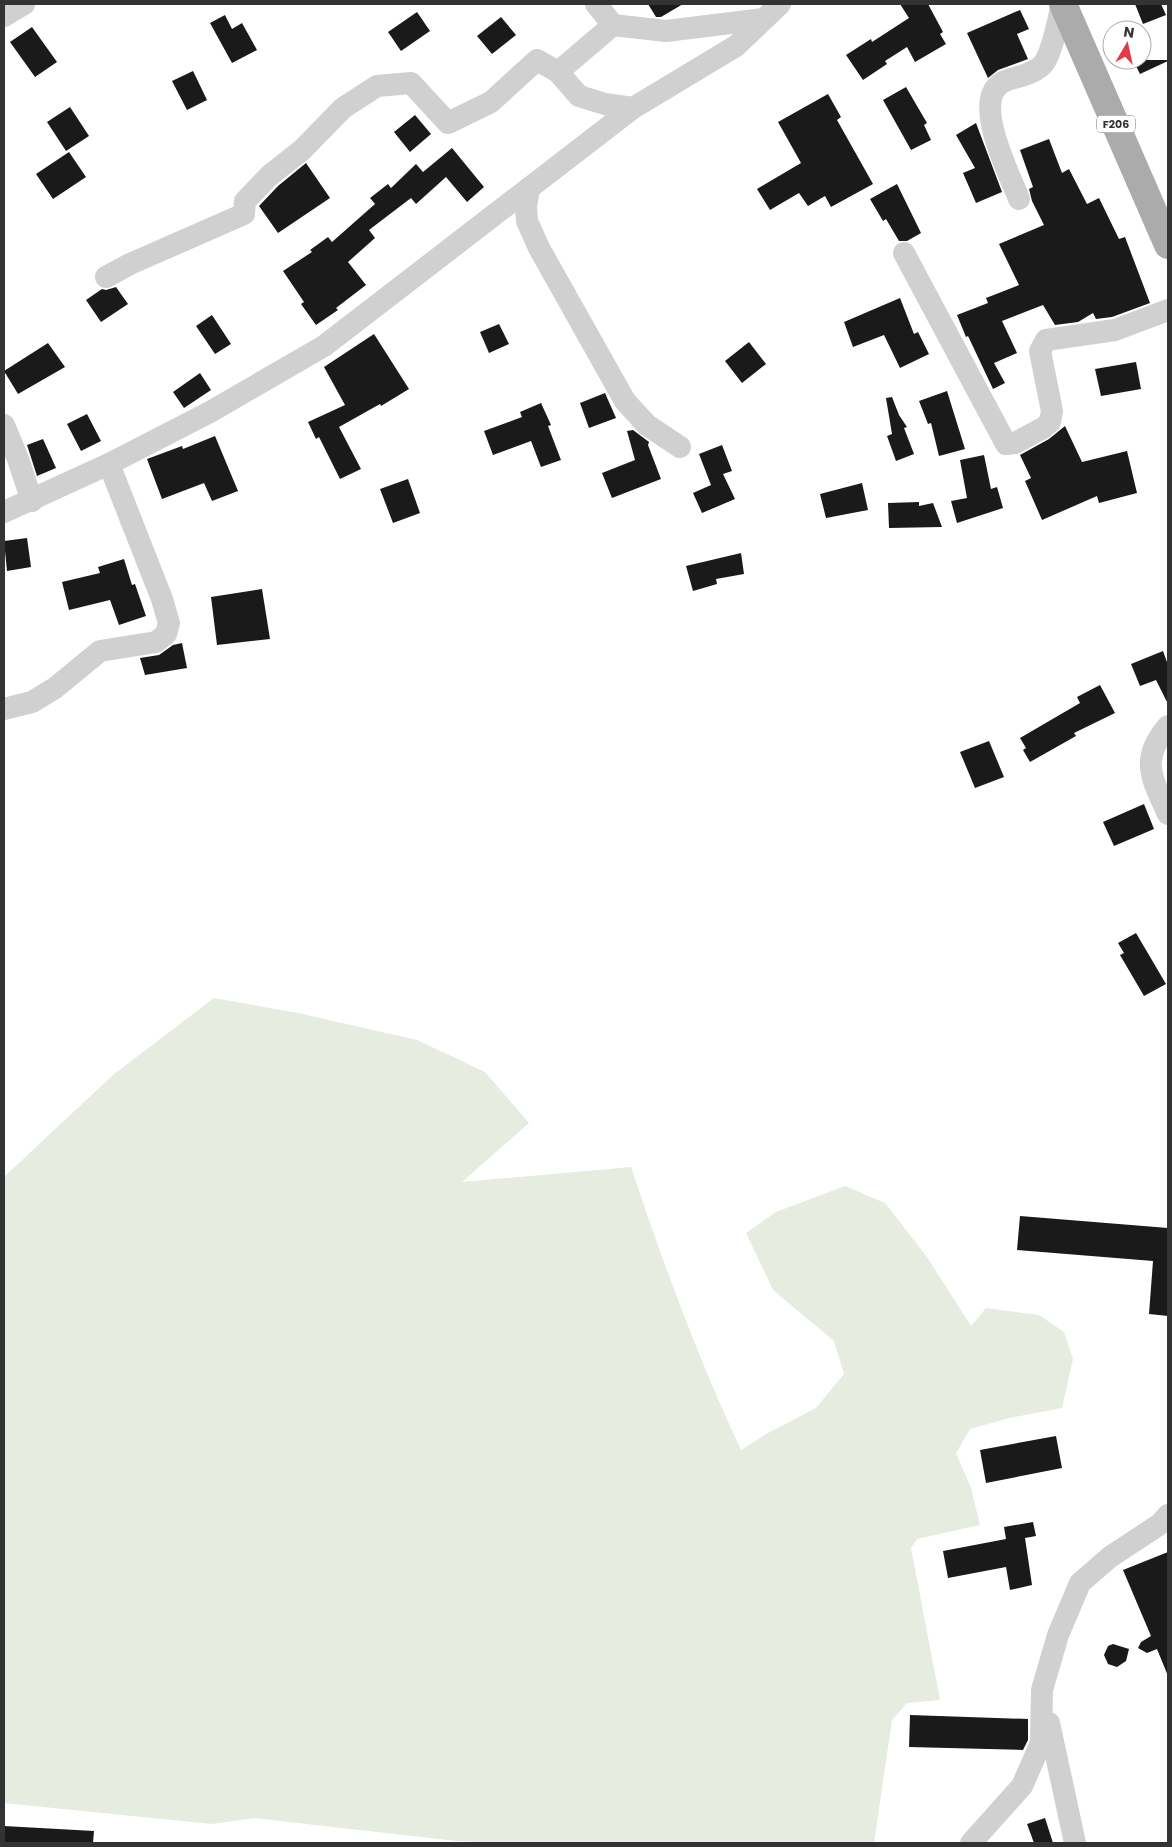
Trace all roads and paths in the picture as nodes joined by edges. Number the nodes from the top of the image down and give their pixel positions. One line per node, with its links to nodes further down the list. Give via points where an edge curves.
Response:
1 (24, 4): 5 (street)
2 (596, 4): 6 (street)
3 (1063, 4): 10 (street, via 1044,62 1035,71 993,89 989,102 992,127); 11 (main road, F206)
4 (772, 11): 6 (street, via 666,31); 8 (street, via 736,46)
5 (4, 16)
6 (613, 25): 7 (street)
7 (558, 72): 8 (street, via 579,96); 13 (street, via 537,60 491,102 448,123 411,83 377,86 343,108 302,150 270,176 245,201 244,214)
8 (634, 108): 9 (street)
9 (529, 188): 16 (street, via 527,221 539,248 625,401 647,424); 17 (street, via 324,346 210,412)
10 (1019, 199)
11 (1168, 245)
12 (904, 253): 14 (street, via 1006,444 1015,443 1050,422 1052,411 1040,351 1046,340 1115,330)
13 (106, 277)
14 (1168, 310)
15 (4, 425): 18 (street)
16 (680, 447)
17 (109, 464): 18 (street); 20 (street, via 162,599 170,623 166,634 156,642 100,651 55,688 32,702)
18 (32, 500): 19 (street)
19 (4, 512)
20 (4, 709)
21 (1168, 726): 22 (street, via 1157,739 1149,771)
22 (1168, 814)
23 (1168, 1515): 24 (street, via 1080,1583 1058,1635)
24 (1042, 1690): 25 (street, via 1041,1743 1022,1786); 26 (street)
25 (971, 1843)
26 (1074, 1843)

